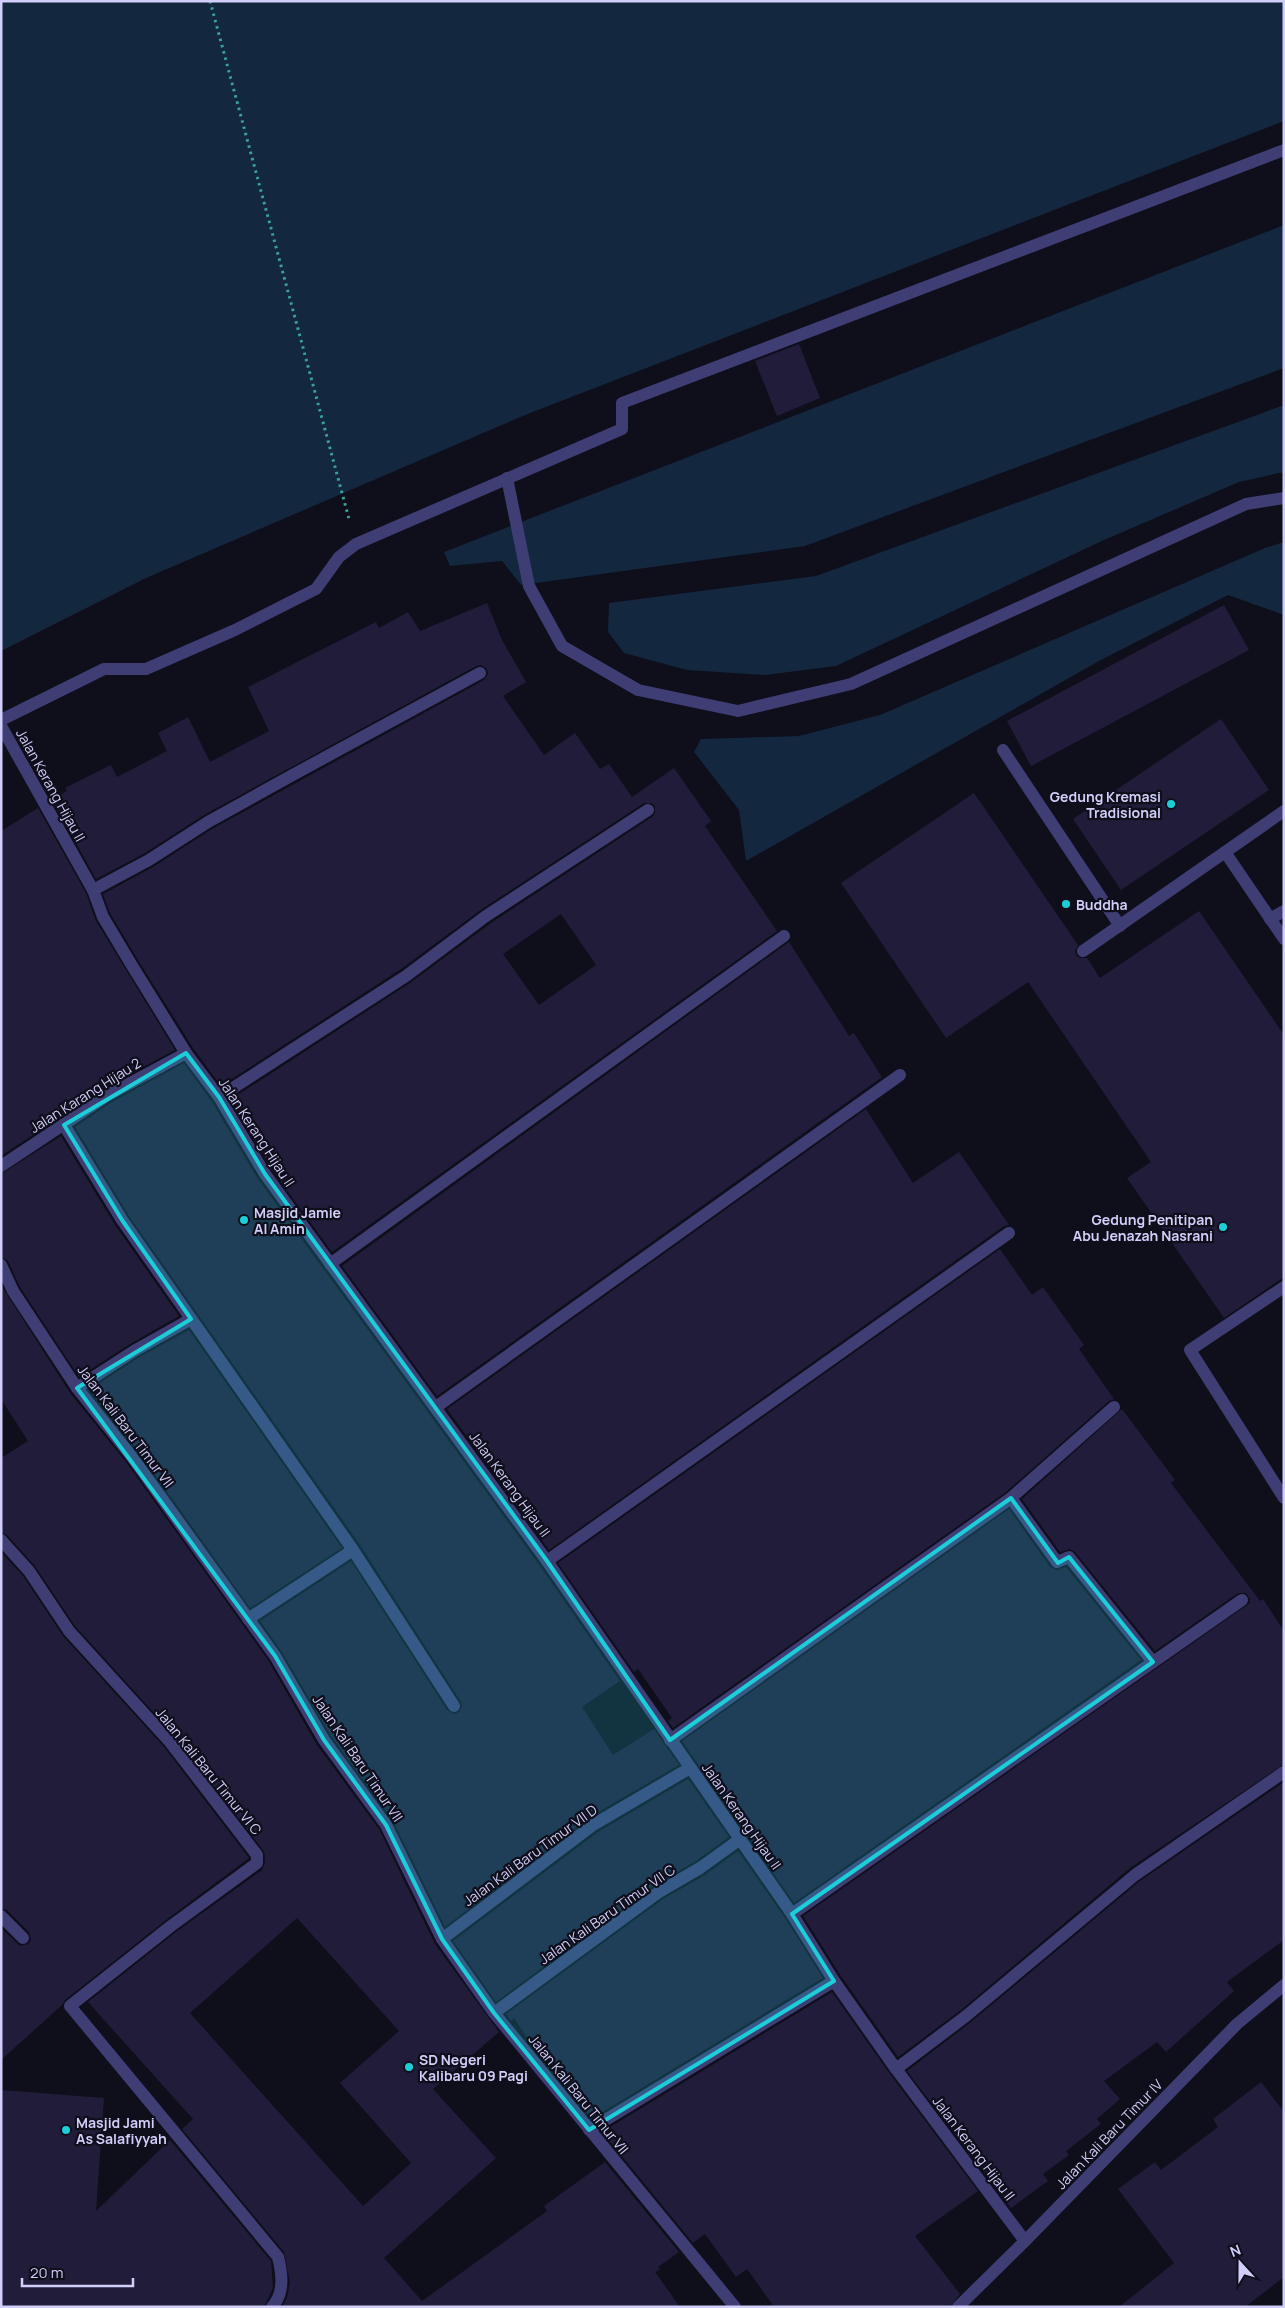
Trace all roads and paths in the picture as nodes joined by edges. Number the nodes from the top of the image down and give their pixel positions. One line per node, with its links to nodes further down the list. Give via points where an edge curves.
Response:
1 (210, 1): 5 (path)
2 (1284, 150): 3 (street, via 622,403 622,429)
3 (507, 478): 4 (street, via 529,586 562,646 638,690 738,712 852,684 1246,504); 5 (street)
4 (1284, 498)
5 (356, 544): 7 (street, via 339,557 316,588 235,630 146,669 104,669)
6 (480, 673): 13 (street, via 208,822 149,860)
7 (1, 720)
8 (1, 726): 13 (street, Jalan Kerang Hijau II)
9 (1003, 750): 16 (street)
10 (648, 810): 22 (street, via 486,916 406,976)
11 (1284, 811): 12 (street)
12 (1225, 852): 15 (street); 16 (street)
13 (92, 890): 20 (street, Jalan Kerang Hijau II, via 103,917)
14 (1284, 911): 15 (street)
15 (1270, 919): 18 (street)
16 (1120, 926): 19 (street)
17 (784, 936): 26 (street)
18 (1284, 939)
19 (1083, 952)
20 (186, 1053): 22 (street, Jalan Kerang Hijau II); 23 (street, Jalan Karang Hijau 2, via 108,1095)
21 (900, 1074): 31 (street)
22 (219, 1097): 26 (street, Jalan Kerang Hijau II, via 265,1174)
23 (64, 1125): 24 (street, Jalan Karang Hijau 2); 29 (street, via 122,1220)
24 (1, 1166)
25 (1009, 1233): 37 (street)
26 (330, 1264): 31 (street, Jalan Kerang Hijau II)
27 (1, 1265): 30 (street, Jalan Kali Baru Timur VII, via 13,1291)
28 (1284, 1286): 34 (street, via 1190,1350)
29 (191, 1319): 30 (street); 36 (street)
30 (77, 1388): 39 (street, Jalan Kali Baru Timur VII, via 132,1457)
31 (436, 1407): 37 (street, Jalan Kerang Hijau II)
32 (1114, 1407): 33 (street)
33 (1011, 1498): 40 (street, via 1057,1562 1069,1557); 42 (street)
34 (1284, 1498)
35 (1, 1540): 56 (street, Jalan Kali Baru Timur VI C, via 29,1572 69,1631 170,1742 258,1859 257,1863 70,2006 278,2257 283,2278)
36 (353, 1550): 39 (street); 41 (street)
37 (547, 1561): 42 (street, Jalan Kerang Hijau II)
38 (1242, 1600): 40 (street)
39 (248, 1619): 49 (street, Jalan Kali Baru Timur VII, via 275,1656 324,1740 386,1825)
40 (1153, 1662): 46 (street)
41 (454, 1706)
42 (670, 1740): 43 (street, Jalan Kerang Hijau II)
43 (690, 1768): 45 (street, Jalan Kerang Hijau II); 49 (street, Jalan Kali Baru Timur VII D, via 593,1826)
44 (1284, 1772): 53 (street, via 1135,1875 966,2016)
45 (739, 1840): 46 (street, Jalan Kerang Hijau II); 52 (street, Jalan Kali Baru Timur VII C, via 659,1892)
46 (792, 1914): 50 (street, Jalan Kerang Hijau II)
47 (1, 1916): 48 (street)
48 (23, 1938)
49 (442, 1939): 52 (street, Jalan Kali Baru Timur VII)
50 (834, 1981): 53 (street, Jalan Kerang Hijau II); 54 (street)
51 (1284, 1985): 55 (street, Jalan Kali Baru Timur IV, via 1237,2024)
52 (494, 2013): 54 (street, Jalan Kali Baru Timur VII)
53 (896, 2068): 55 (street, Jalan Kerang Hijau II)
54 (588, 2130): 57 (street, Jalan Kali Baru Timur VII)
55 (1025, 2241): 58 (street, Jalan Kali Baru Timur IV)
56 (272, 2307)
57 (735, 2307)
58 (958, 2307)

